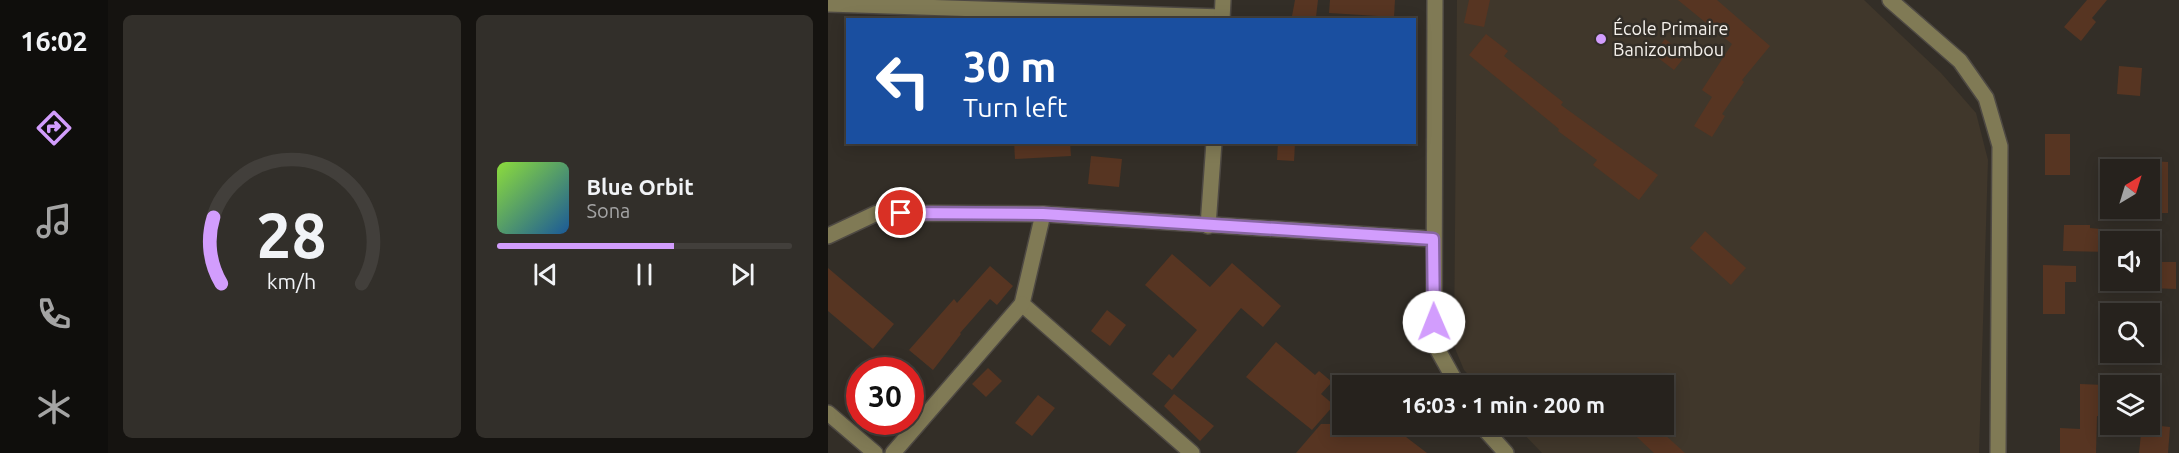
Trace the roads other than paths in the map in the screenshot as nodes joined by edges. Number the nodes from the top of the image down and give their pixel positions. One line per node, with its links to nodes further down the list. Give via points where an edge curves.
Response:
1 (1222, 0): 5 (street)
2 (1435, 0): 10 (street)
3 (1890, 0): 19 (street, via 1960,61 1986,98 2000,147)
4 (828, 4): 5 (street)
5 (1222, 18)
6 (1214, 144): 8 (street)
7 (1043, 214): 8 (street); 9 (street, via 877,213); 11 (street)
8 (1209, 226): 10 (street)
9 (828, 236)
10 (1433, 239): 12 (street, via 1434,343)
11 (1022, 304): 16 (street); 17 (street)
12 (1452, 375)
13 (828, 413): 15 (street)
14 (1490, 435): 18 (street)
15 (875, 453)
16 (892, 453)
17 (1192, 453)
18 (1506, 453)
19 (1998, 453)

